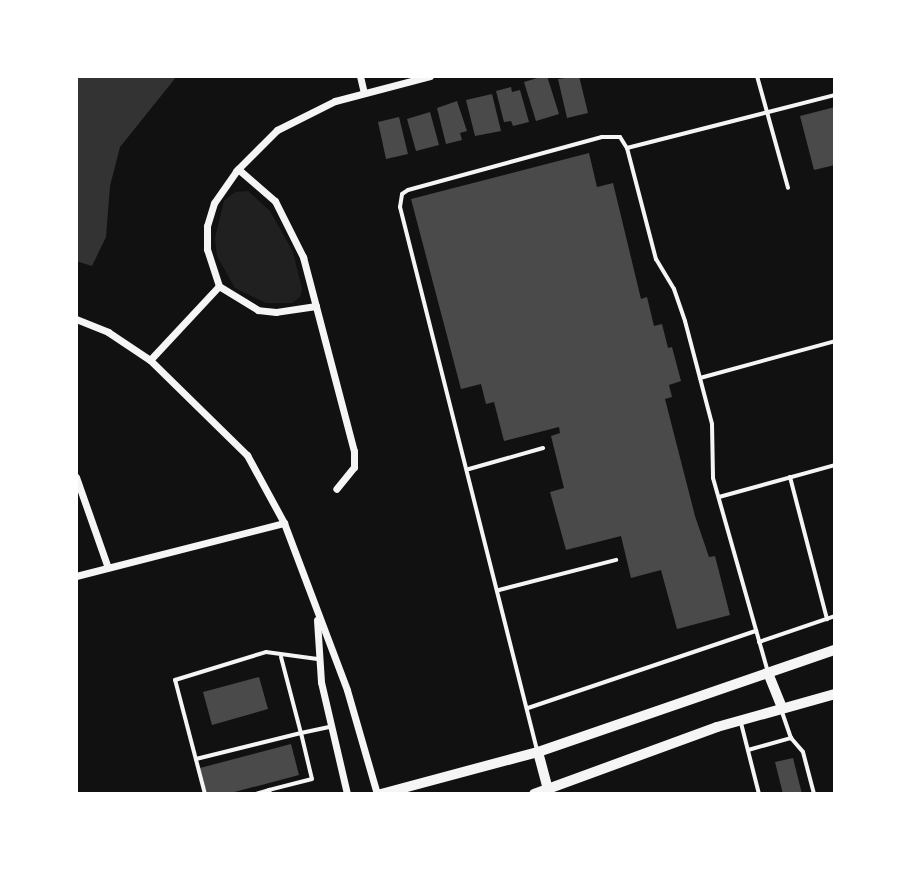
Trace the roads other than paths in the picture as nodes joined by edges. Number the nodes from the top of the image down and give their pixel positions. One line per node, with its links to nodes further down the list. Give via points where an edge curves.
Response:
1 (360, 76): 4 (street)
2 (430, 76): 4 (street)
3 (757, 76): 6 (lane)
4 (364, 93): 8 (street, via 277,130)
5 (835, 95): 6 (lane)
6 (767, 112): 7 (lane); 9 (lane)
7 (627, 148): 15 (lane, via 656,259 681,308); 18 (lane, via 620,137 611,135 402,194 400,207)
8 (238, 169): 10 (street, via 214,203 207,226 207,249); 11 (street, via 275,201 292,228)
9 (788, 188)
10 (219, 286): 11 (street, via 258,310); 14 (street)
11 (316, 306): 21 (street, via 354,451 354,467)
12 (76, 319): 14 (street, via 108,332)
13 (835, 341): 15 (lane)
14 (150, 360): 23 (street, via 247,455)
15 (700, 378): 22 (lane, via 712,424)
16 (543, 448): 18 (lane)
17 (835, 465): 20 (lane)
18 (469, 469): 27 (lane)
19 (76, 477): 25 (street)
20 (790, 477): 22 (lane); 30 (lane)
21 (336, 489)
22 (719, 497): 31 (lane)
23 (284, 523): 25 (street); 28 (street)
24 (616, 560): 27 (lane)
25 (108, 568): 26 (street)
26 (76, 576)
27 (499, 590): 39 (lane)
28 (316, 614): 35 (street); 52 (street, via 347,690)
29 (835, 616): 30 (lane)
30 (827, 619): 32 (lane)
31 (756, 631): 32 (lane); 39 (lane)
32 (759, 642): 36 (lane)
33 (835, 650): 36 (main road)
34 (281, 657): 35 (lane); 42 (lane); 46 (lane, via 266,652 175,680)
35 (319, 659): 41 (street)
36 (768, 673): 38 (main road); 45 (main road)
37 (835, 694): 38 (main road)
38 (781, 706): 40 (main road); 43 (lane)
39 (528, 708): 45 (lane)
40 (740, 719): 44 (lane); 47 (main road)
41 (330, 727): 42 (lane); 51 (street)
42 (301, 733): 46 (lane); 48 (lane, via 312,779)
43 (791, 738): 44 (lane); 55 (lane, via 803,752)
44 (748, 750): 54 (lane)
45 (538, 752): 47 (main road); 52 (main road)
46 (196, 759): 49 (lane)
47 (548, 790): 53 (main road)
48 (270, 792): 50 (lane)
49 (205, 794)
50 (256, 794)
51 (347, 794)
52 (379, 794)
53 (534, 794)
54 (759, 794)
55 (814, 794)

